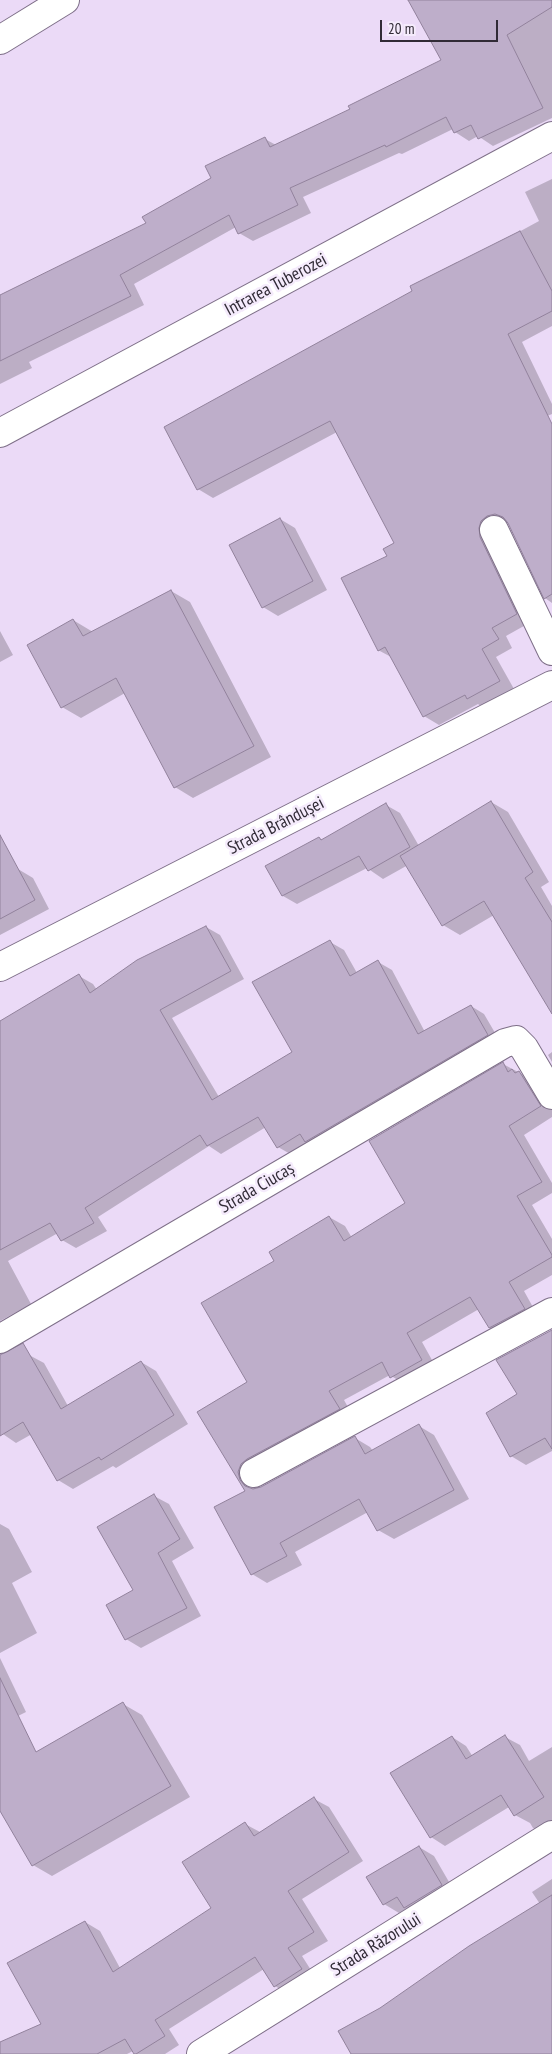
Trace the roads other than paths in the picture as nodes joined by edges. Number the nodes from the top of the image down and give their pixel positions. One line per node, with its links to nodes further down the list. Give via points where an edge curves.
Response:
1 (65, 0): 2 (street)
2 (0, 40)
3 (552, 136): 4 (street, Intrarea Tuberozei)
4 (0, 433)
5 (494, 530): 6 (street)
6 (552, 651)
7 (552, 685): 8 (street, Strada Brândușei)
8 (0, 967)
9 (552, 1095): 11 (street, Strada Ciucaș, via 516,1040 496,1048)
10 (552, 1312): 12 (street)
11 (0, 1339)
12 (254, 1473)
13 (552, 1835): 14 (street, Strada Răzorului)
14 (201, 2054)

